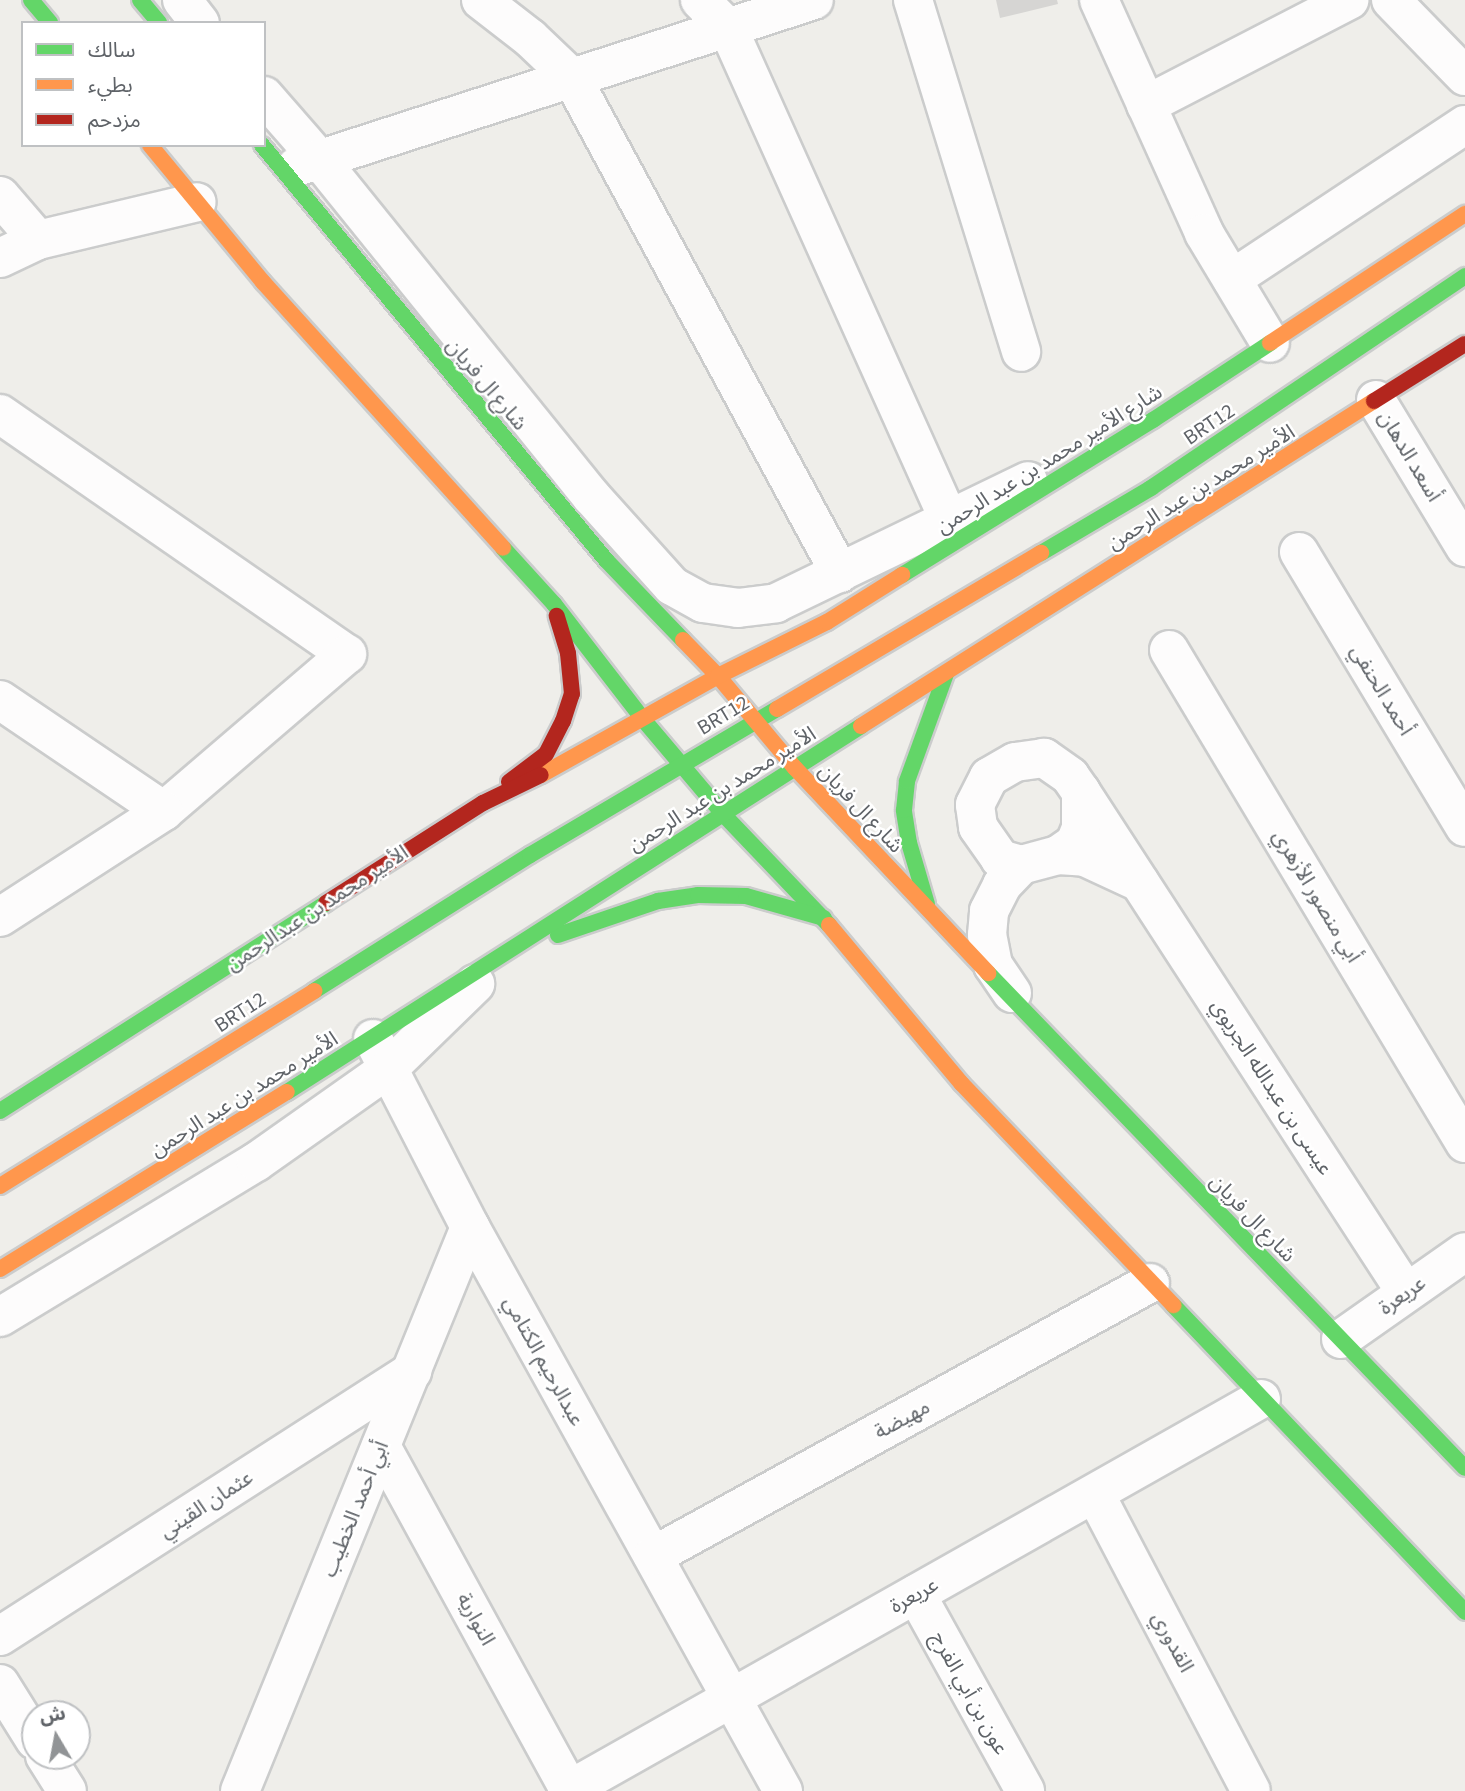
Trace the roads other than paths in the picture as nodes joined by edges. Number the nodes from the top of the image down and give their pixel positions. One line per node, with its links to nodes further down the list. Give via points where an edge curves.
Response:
1 (31, 0): 12 (main road)
2 (140, 0): 13 (main road)
3 (182, 0): 14 (street)
4 (220, 0): 15 (street)
5 (481, 0): 18 (street)
6 (700, 0): 16 (street)
7 (814, 0): 16 (street)
8 (913, 0): 34 (street)
9 (1099, 0): 20 (street)
10 (1349, 0): 20 (street)
11 (1391, 0): 17 (street)
12 (48, 21)
13 (157, 21)
14 (198, 21)
15 (208, 21)
16 (728, 28): 18 (street); 40 (street)
17 (1465, 76)
18 (572, 78): 24 (street); 43 (street)
19 (266, 98): 24 (street)
20 (1146, 105): 31 (street, via 1204,233)
21 (1465, 125): 31 (street)
22 (152, 147): 26 (main road)
23 (272, 158): 24 (street); 38 (main road, شارع ال فريان)
24 (319, 159): 39 (street)
25 (0, 196): 28 (street)
26 (197, 202): 28 (street); 44 (main road, via 273,293)
27 (1465, 214): 32 (main road, شارع الأمير محمد بن عبد الرحمن)
28 (38, 240): 29 (street)
29 (0, 258)
30 (1465, 276): 50 (main road, BRT12, via 1151,488)
31 (1232, 279): 32 (street)
32 (1270, 343): 37 (main road, شارع الأمير محمد بن عبد الرحمن)
33 (1465, 344): 35 (main road, الأمير محمد بن عبد الرحمن)
34 (1021, 352)
35 (1376, 400): 41 (street, أسعد الدهان); 46 (main road, الأمير محمد بن عبد الرحمن)
36 (0, 414): 55 (street, via 347,654)
37 (1153, 420): 40 (street); 47 (main road, شارع الأمير محمد بن عبد الرحمن, via 827,622)
38 (533, 472): 39 (main road); 47 (main road, شارع ال فريان, via 606,560)
39 (591, 496): 43 (street, via 672,586 703,603 738,608 776,603)
40 (949, 520): 43 (street)
41 (1465, 547)
42 (1299, 552): 57 (street, أحمد الحنفي)
43 (840, 573)
44 (554, 604): 49 (main road); 54 (main road, via 568,653 572,694 563,721 546,754)
45 (1169, 650): 68 (street, أبي منصور الأزهري)
46 (946, 674): 52 (main road, الأمير محمد بن عبد الرحمن); 61 (main road, via 907,781 904,810)
47 (718, 676): 49 (main road, شارع الأمير محمد بن عبد الرحمن); 50 (main road, شارع ال فريان)
48 (0, 700): 55 (street)
49 (642, 718): 51 (main road); 54 (main road, الأمير محمد بن عبدالرحمن)
50 (755, 720): 51 (main road, BRT12); 52 (main road, شارع ال فريان)
51 (681, 764): 56 (main road); 69 (main road, BRT12)
52 (795, 768): 56 (main road, الأمير محمد بن عبد الرحمن); 61 (main road, شارع ال فريان)
53 (1081, 792): 58 (street, via 1082,828 1075,843); 59 (street, via 1070,776 1044,758 1015,762 989,777 975,805 978,827 1000,859); 60 (street, عيسى بن عبدالله الجريوي)
54 (483, 803): 67 (main road, الأمير محمد بن عبدالرحمن)
55 (164, 811): 62 (street)
56 (723, 814): 63 (main road); 64 (main road, الأمير محمد بن عبد الرحمن)
57 (1465, 827)
58 (1058, 855): 59 (street); 60 (street, via 1085,857)
59 (1021, 865): 65 (street, via 1002,884 989,911 987,934 993,965)
60 (1139, 882): 74 (street, عيسى بن عبدالله الجريوي)
61 (930, 913): 65 (main road, شارع ال فريان)
62 (0, 917)
63 (824, 918): 64 (main road, via 746,896 698,895 658,901); 73 (main road, via 961,1084)
64 (508, 953): 66 (street)
65 (1025, 1012): 76 (main road, شارع ال فريان)
66 (381, 1054): 70 (street, عبدالرحيم الكتامي); 72 (main road, الأمير محمد بن عبد الرحمن); 75 (street, via 256,1161)
67 (0, 1111)
68 (1465, 1143)
69 (0, 1186)
70 (470, 1227): 77 (street, أبي أحمد الخطيب); 82 (street, عبدالرحيم الكتامي)
71 (1465, 1252): 74 (street, عريعرة)
72 (0, 1269)
73 (1150, 1283): 78 (main road); 82 (street, مهيضة)
74 (1405, 1291): 76 (street, عريعرة)
75 (0, 1317)
76 (1340, 1339): 80 (main road, شارع ال فريان)
77 (412, 1371): 79 (street, أبي أحمد الخطيب); 85 (street, عثمان القيني)
78 (1261, 1399): 81 (street, عريعرة); 84 (main road)
79 (381, 1446): 90 (street, النوارية); 92 (street, أبي أحمد الخطيب)
80 (1465, 1468)
81 (1095, 1494): 83 (street, عريعرة); 95 (street, القدوري)
82 (653, 1556): 87 (street, عبدالرحيم الكتامي)
83 (916, 1594): 87 (street, عريعرة); 94 (street, عون بن أبي الفرج)
84 (1465, 1612)
85 (0, 1636)
86 (0, 1684): 88 (street)
87 (732, 1698): 90 (street, عريعرة); 93 (street, عبدالرحيم الكتامي)
88 (21, 1718)
89 (54, 1770): 91 (street)
90 (569, 1790)
91 (67, 1791)
92 (240, 1791)
93 (783, 1791)
94 (1024, 1791)
95 (1251, 1791)

